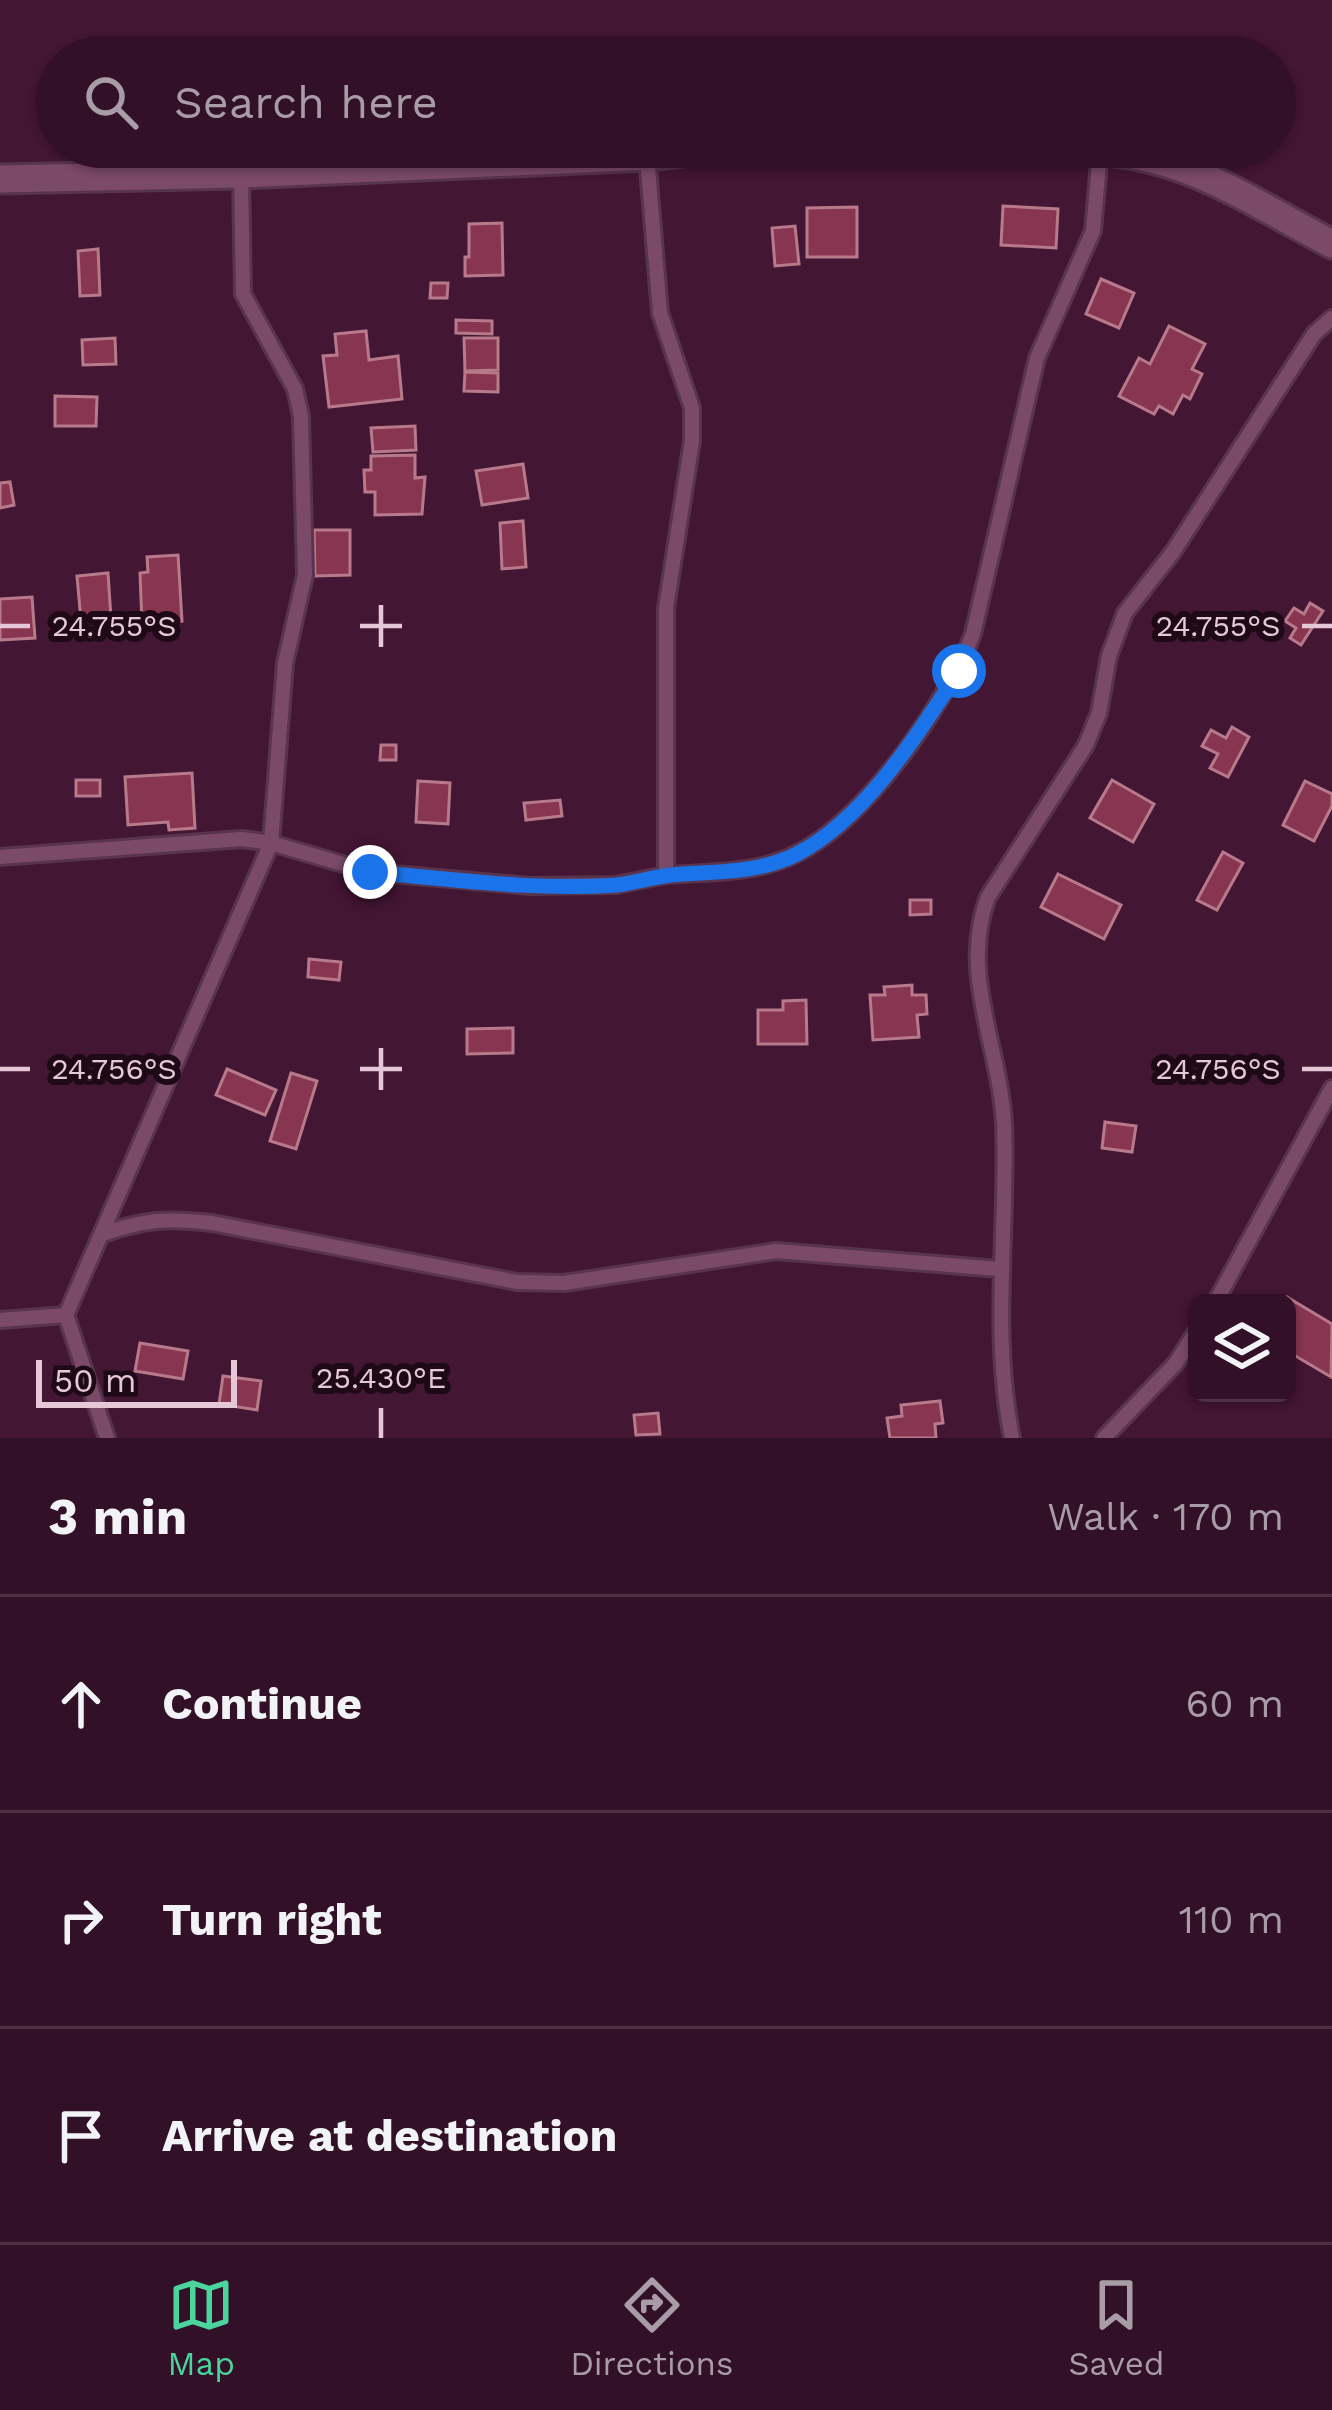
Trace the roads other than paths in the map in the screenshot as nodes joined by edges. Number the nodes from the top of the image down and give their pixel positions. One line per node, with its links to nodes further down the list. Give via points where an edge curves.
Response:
1 (376, 168): 5 (street)
2 (647, 168): 11 (lane, via 660,314 692,408 666,608)
3 (1099, 168): 11 (lane, via 1093,232 1036,358 959,671 859,807 797,854 749,870)
4 (1181, 168): 7 (street)
5 (241, 174): 6 (street); 9 (lane, via 243,293 295,389 301,416 305,575 285,663)
6 (0, 178)
7 (1332, 244)
8 (1332, 318): 14 (lane, via 1125,614 1086,746 978,923 975,951 1003,1113)
9 (271, 842): 10 (lane); 11 (lane, via 370,872 530,886); 13 (lane)
10 (0, 857)
11 (666, 875)
12 (1332, 1088): 15 (lane)
13 (103, 1234): 14 (lane, via 169,1218 517,1282 776,1251); 16 (lane)
14 (999, 1269): 20 (lane)
15 (1220, 1294)
16 (66, 1315): 17 (lane); 19 (lane)
17 (0, 1320)
18 (1188, 1344): 21 (lane)
19 (107, 1438)
20 (1012, 1438)
21 (1104, 1438)

